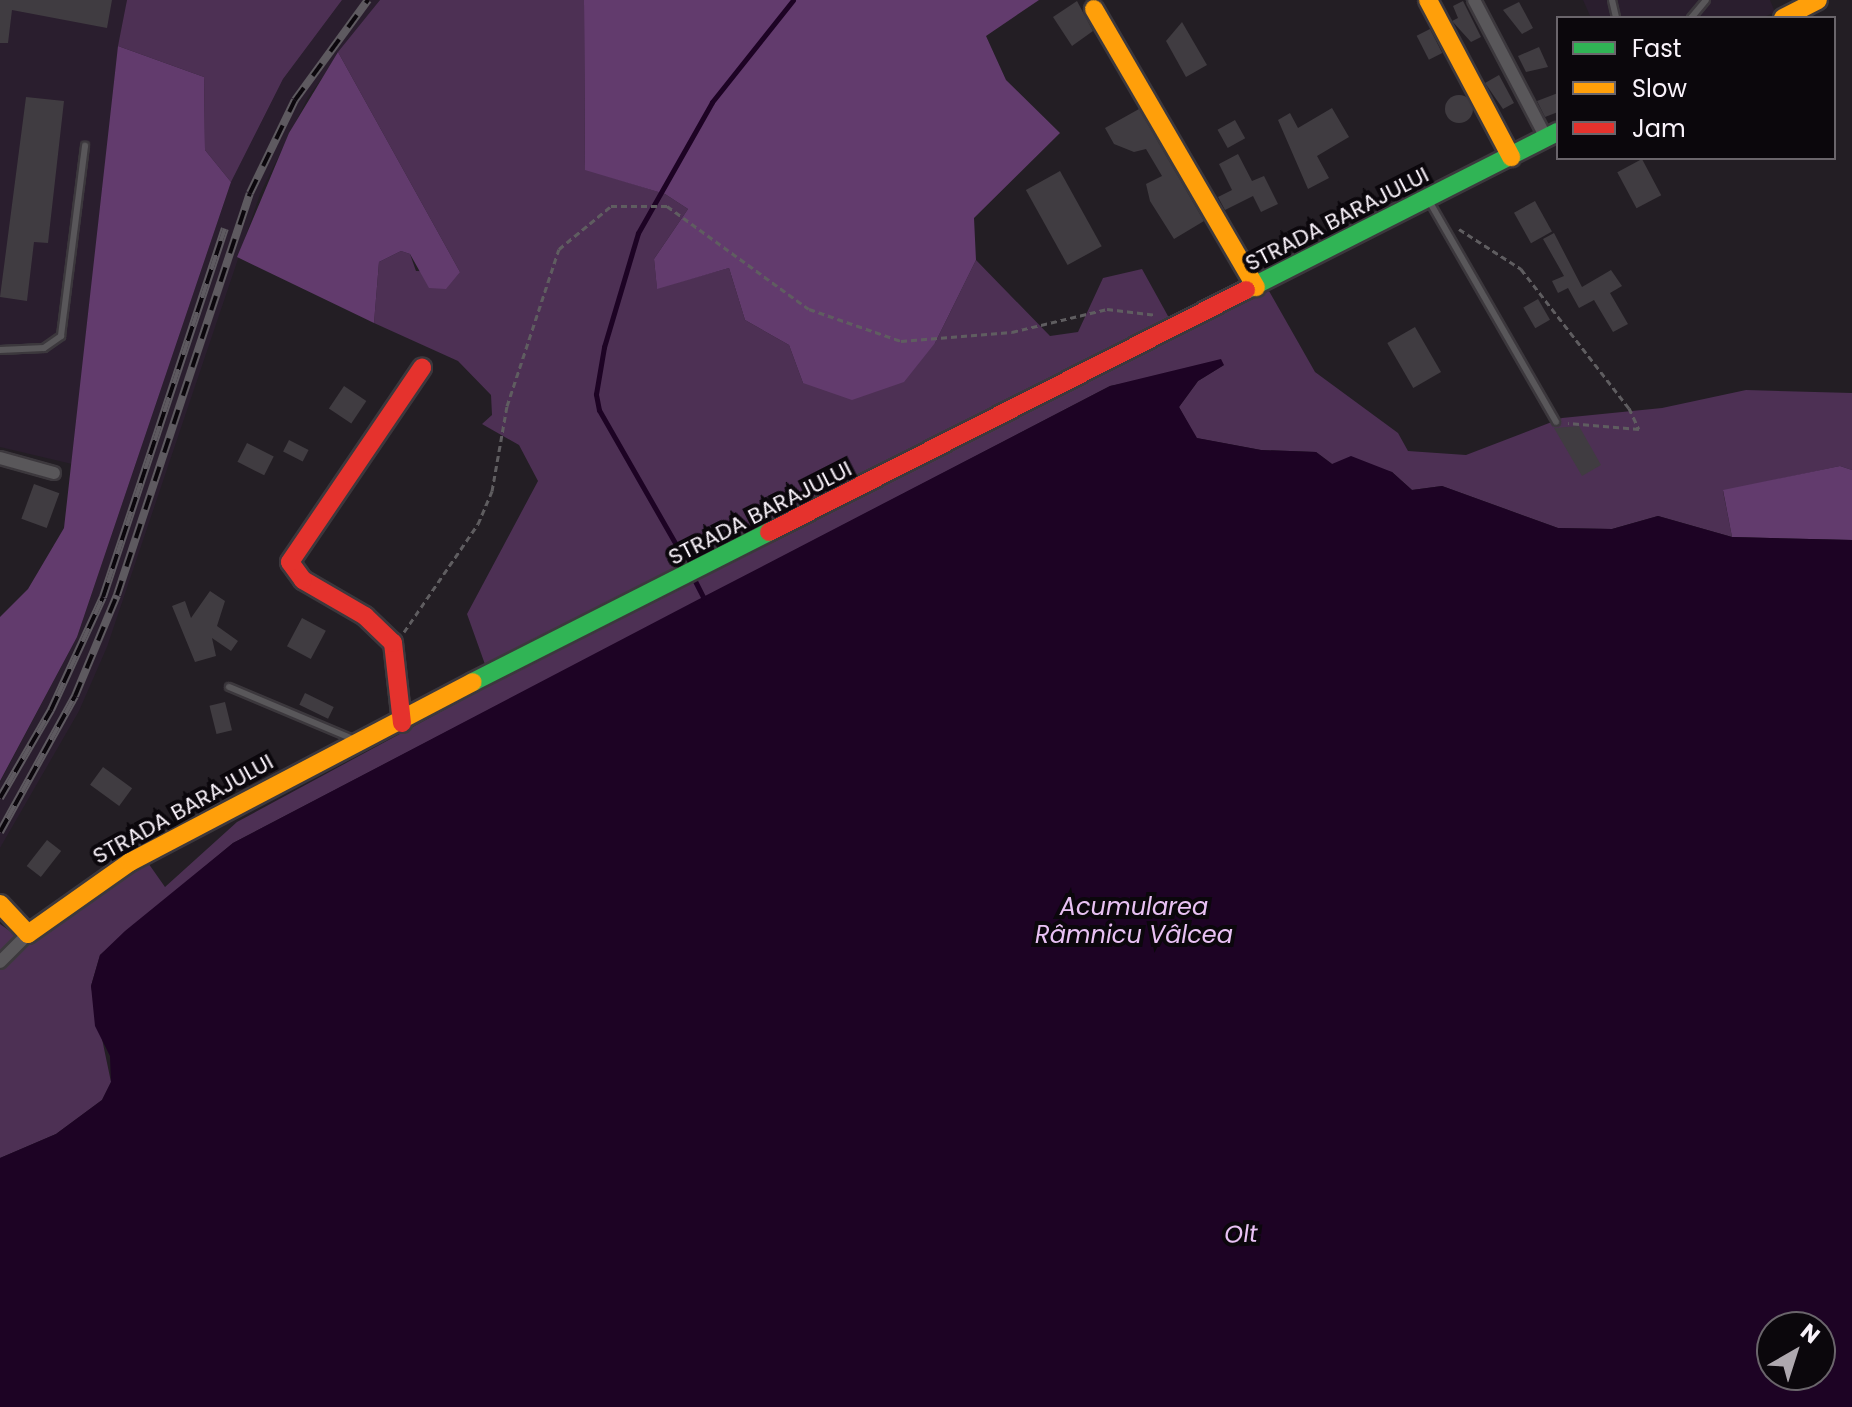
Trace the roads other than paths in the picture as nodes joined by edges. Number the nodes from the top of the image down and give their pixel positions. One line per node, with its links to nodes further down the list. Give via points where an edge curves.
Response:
1 (1428, 0): 10 (street)
2 (1474, 0): 8 (street)
3 (1706, 0): 6 (lane)
4 (1818, 0): 7 (street)
5 (1094, 9): 12 (street)
6 (1693, 16)
7 (1787, 16)
8 (1552, 135): 10 (street, STRADA BARAJULUI)
9 (85, 146): 13 (lane, via 61,336 44,348)
10 (1511, 157): 11 (street, STRADA BARAJULUI)
11 (1428, 199): 12 (street, STRADA BARAJULUI); 15 (lane)
12 (1256, 287): 19 (street, STRADA BARAJULUI)
13 (0, 350)
14 (422, 368): 19 (street, via 290,562 303,580 385,632 395,650)
15 (1556, 422)
16 (0, 458): 17 (street)
17 (54, 473)
18 (229, 687): 20 (lane)
19 (402, 723): 20 (street, STRADA BARAJULUI)
20 (360, 743): 22 (street, STRADA BARAJULUI, via 164,842)
21 (0, 904): 22 (street)
22 (28, 934): 23 (street, STRADA BARAJULUI)
23 (0, 962)

